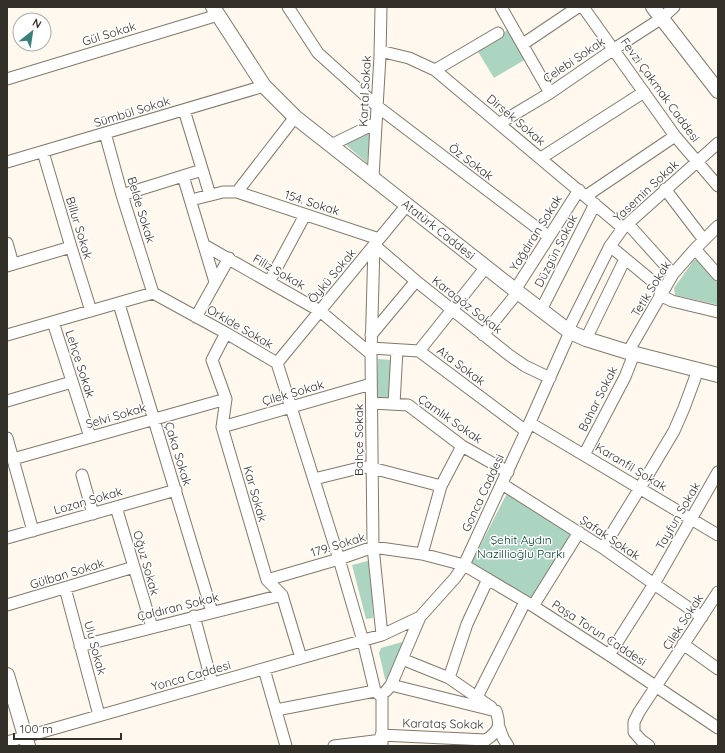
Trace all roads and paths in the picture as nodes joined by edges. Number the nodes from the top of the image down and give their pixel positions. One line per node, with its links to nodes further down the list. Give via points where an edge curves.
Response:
1 (288, 7): 20 (street, Öz Sokak, via 318,53)
2 (381, 7): 13 (street, Kartal Sokak)
3 (501, 7): 11 (street)
4 (578, 7): 11 (street)
5 (583, 7): 12 (street, Fevzi Çakmak Caddesi)
6 (653, 7): 9 (main road)
7 (674, 7): 9 (street, Çelebi Sokak)
8 (215, 11): 15 (street, Gül Sokak); 16 (main road, Atatürk Caddesi)
9 (662, 18): 12 (street, Çelebi Sokak); 17 (main road)
10 (498, 34): 14 (street)
11 (522, 44): 19 (street)
12 (614, 49): 18 (street, Fevzi Çakmak Caddesi); 19 (street, Çelebi Sokak)
13 (380, 51): 14 (street, Dirsek Sokak, via 409,58); 20 (street, Kartal Sokak)
14 (435, 70): 24 (street, Dirsek Sokak)
15 (7, 79)
16 (264, 86): 21 (street, Sümbül Sokak); 22 (main road, Atatürk Caddesi)
17 (718, 91)
18 (644, 92): 26 (street, Fevzi Çakmak Caddesi); 30 (street)
19 (550, 93): 24 (street, Çelebi Sokak)
20 (378, 107): 23 (street, Kartal Sokak); 48 (street, Öz Sokak)
21 (184, 110): 25 (street, Sümbül Sokak); 33 (street)
22 (295, 116): 28 (main road, Atatürk Caddesi); 38 (street)
23 (376, 123): 28 (street); 35 (street, Kartal Sokak)
24 (500, 123): 30 (street, Dirsek Sokak)
25 (105, 133): 29 (street, Sümbül Sokak); 40 (street, Belde Sokak)
26 (675, 136): 32 (street, Fevzi Çakmak Caddesi); 39 (street, Yağdıran Sokak)
27 (718, 143): 32 (street, Yasemin Sokak)
28 (331, 145): 35 (main road, Atatürk Caddesi)
29 (43, 152): 31 (street, Sümbül Sokak); 54 (street, Billur Sokak)
30 (541, 158): 39 (street, Dirsek Sokak)
31 (7, 162)
32 (696, 162): 36 (street, Fevzi Çakmak Caddesi); 37 (street, Yasemin Sokak)
33 (202, 170): 34 (street); 41 (street)
34 (183, 176): 40 (street); 42 (street)
35 (373, 177): 44 (main road, Atatürk Caddesi)
36 (718, 186)
37 (665, 189): 46 (street, Yasemin Sokak); 49 (street)
38 (237, 192): 41 (street); 45 (street, 154. Sokak)
39 (582, 193): 43 (street, Dirsek Sokak); 48 (street, Yağdıran Sokak)
40 (122, 194): 67 (street, Belde Sokak)
41 (210, 195): 42 (street)
42 (191, 200): 52 (street)
43 (595, 204): 46 (street, Dirsek Sokak); 71 (street, Düzgün Sokak)
44 (407, 205): 50 (street, Öykü Sokak); 59 (main road, Atatürk Caddesi)
45 (305, 215): 50 (street, 154. Sokak); 64 (street)
46 (625, 226): 53 (street, Yasemin Sokak); 60 (street, Dirsek Sokak)
47 (718, 226): 49 (street, Tetik Sokak)
48 (549, 237): 65 (street, Yağdıran Sokak)
49 (704, 240): 55 (street, Tetik Sokak)
50 (377, 242): 62 (street, Karagöz Sokak); 69 (street, Öykü Sokak); 79 (street, Bahçe Sokak)
51 (7, 243): 58 (street)
52 (204, 245): 56 (street, Filiz Sokak); 63 (street)
53 (610, 246): 57 (street); 76 (street, Yasemin Sokak)
54 (71, 247): 58 (street); 72 (street, Billur Sokak)
55 (695, 249): 60 (street, Tetik Sokak); 61 (street)
56 (229, 258): 63 (street); 64 (street, Filiz Sokak)
57 (625, 259): 66 (street); 81 (street)
58 (10, 265)
59 (486, 267): 65 (main road, Atatürk Caddesi); 70 (street)
60 (673, 274): 66 (street, Tetik Sokak)
61 (718, 275)
62 (416, 281): 70 (street, Karagöz Sokak); 79 (street)
63 (215, 282): 74 (street)
64 (269, 282): 69 (street, Filiz Sokak)
65 (517, 291): 71 (main road, Atatürk Caddesi); 80 (street, Yağdıran Sokak)
66 (662, 292): 73 (street, via 672,301); 85 (street, Tetik Sokak)
67 (152, 293): 68 (street); 74 (street, Orkide Sokak)
68 (119, 304): 72 (street); 97 (street, Çaka Sokak)
69 (320, 310): 83 (street, Filiz Sokak); 86 (street, Öykü Sokak)
70 (452, 310): 80 (street, Karagöz Sokak); 84 (street)
71 (541, 310): 76 (main road, Atatürk Caddesi)
72 (91, 311): 75 (street)
73 (718, 312)
74 (196, 317): 77 (street, Orkide Sokak)
75 (53, 322): 78 (street); 90 (street, Lehçe Sokak)
76 (569, 331): 81 (main road, Atatürk Caddesi); 89 (street, Gonca Caddesi)
77 (226, 333): 86 (street, Orkide Sokak); 92 (street, Kar Sokak, via 212,360)
78 (7, 335)
79 (371, 335): 83 (street, Bahçe Sokak)
80 (484, 335): 89 (street, Karagöz Sokak, via 525,366)
81 (586, 339): 85 (main road, Atatürk Caddesi)
82 (397, 350): 83 (street, Ata Sokak); 84 (street, Ata Sokak); 95 (street)
83 (371, 351): 91 (street, Bahçe Sokak)
84 (419, 351): 99 (street, Ata Sokak)
85 (631, 353): 87 (main road, Atatürk Caddesi); 103 (street, Bahar Sokak, via 625,377)
86 (277, 363): 96 (street, Orkide Sokak)
87 (698, 370): 88 (main road, Atatürk Caddesi); 112 (street, via 674,431)
88 (718, 375)
89 (550, 378): 99 (street, Gonca Caddesi)
90 (72, 382): 93 (street); 100 (street, Lehçe Sokak)
91 (371, 384): 94 (street, Bahçe Sokak); 96 (street, Çilek Sokak)
92 (226, 399): 97 (street, Selvi Sokak); 98 (street, Kar Sokak)
93 (7, 401)
94 (372, 403): 95 (street, Çamlık Sokak); 105 (street, Bahçe Sokak)
95 (394, 404): 102 (street, Çamlık Sokak, via 408,404)
96 (291, 407): 98 (street, Çilek Sokak); 109 (street, Orkide Sokak)
97 (154, 418): 100 (street, Selvi Sokak); 113 (street, Çaka Sokak)
98 (222, 427): 128 (street, Kar Sokak)
99 (528, 427): 103 (street, Karanfil Sokak); 106 (street, Gonca Caddesi)
100 (90, 437): 104 (street, Selvi Sokak)
101 (7, 438): 104 (street)
102 (462, 446): 106 (street, Çamlık Sokak); 111 (street)
103 (584, 455): 112 (street, Karanfil Sokak)
104 (13, 459): 117 (street)
105 (372, 468): 109 (street, via 363,467); 111 (street); 121 (street, Bahçe Sokak)
106 (508, 472): 110 (street, Gonca Caddesi)
107 (718, 472): 116 (street, Tayfun Sokak)
108 (82, 475): 115 (street)
109 (314, 479): 124 (street, Orkide Sokak)
110 (502, 484): 118 (street, Şafak Sokak); 125 (street, Gonca Caddesi)
111 (441, 486): 123 (street)
112 (640, 488): 116 (street, Karanfil Sokak); 122 (street)
113 (176, 490): 114 (street, Lozan Sokak); 135 (street, Çaka Sokak)
114 (116, 507): 115 (street, Lozan Sokak); 126 (street, Oğuz Sokak)
115 (93, 514): 117 (street, Lozan Sokak)
116 (692, 518): 119 (street, Karanfil Sokak); 129 (street, Tayfun Sokak)
117 (33, 531): 120 (street, Lozan Sokak)
118 (579, 532): 122 (street, Şafak Sokak); 133 (street)
119 (718, 535)
120 (7, 538)
121 (373, 547): 123 (street, 179. Sokak); 124 (street, 179. Sokak); 140 (street, Bahçe Sokak)
122 (603, 548): 129 (street, Şafak Sokak)
123 (422, 554): 125 (street, 179. Sokak)
124 (339, 559): 128 (street, 179. Sokak); 141 (street, Orkide Sokak)
125 (464, 565): 127 (street, Paşa Torun Caddesi); 138 (street, Gonca Caddesi)
126 (134, 567): 130 (street, Gülban Sokak); 139 (street, Oğuz Sokak)
127 (488, 579): 133 (street, Paşa Torun Caddesi); 150 (street, via 467,624)
128 (267, 580): 132 (street, Kar Sokak)
129 (654, 584): 137 (street, Şafak Sokak); 144 (street, Tayfun Sokak)
130 (65, 588): 134 (street, Gülban Sokak); 143 (street, Ulu Sokak)
131 (718, 592): 137 (street, Çilek Sokak)
132 (282, 595): 135 (street, Çaldıran Sokak); 145 (street, Kar Sokak)
133 (529, 604): 144 (street, Paşa Torun Caddesi); 155 (street)
134 (7, 605)
135 (212, 612): 136 (street, Çaldıran Sokak)
136 (194, 616): 139 (street, Çaldıran Sokak); 151 (street)
137 (702, 616): 142 (street, Çilek Sokak)
138 (420, 617): 140 (street, Gonca Caddesi); 146 (street)
139 (152, 627): 143 (street, Çaldıran Sokak)
140 (382, 635): 141 (street, Gonca Caddesi)
141 (363, 641): 145 (street, Yonca Caddesi); 154 (street, Orkide Sokak)
142 (684, 644): 148 (street); 153 (street, Çilek Sokak)
143 (80, 646): 158 (street, Ulu Sokak)
144 (609, 654): 153 (street, Paşa Torun Caddesi)
145 (301, 658): 147 (street, Yonca Caddesi)
146 (402, 659): 150 (street); 152 (street)
147 (264, 668): 151 (street, Yonca Caddesi); 156 (street)
148 (718, 668)
149 (7, 675): 162 (main road)
150 (449, 678): 155 (street)
151 (212, 683): 158 (street, Yonca Caddesi)
152 (391, 685): 154 (street); 157 (street)
153 (656, 685): 160 (street, Paşa Torun Caddesi); 167 (street, Çilek Sokak, via 634,722 634,732)
154 (379, 694): 156 (street); 161 (street, Orkide Sokak)
155 (477, 697): 157 (street)
156 (276, 710): 164 (street)
157 (496, 711): 159 (street)
158 (99, 715): 162 (street, Yonca Caddesi)
159 (499, 727): 161 (street, Karataş Sokak, via 495,734 486,740); 166 (street)
160 (718, 728)
161 (382, 740): 165 (street, Karataş Sokak)
162 (27, 741): 163 (street, Yonca Caddesi)
163 (7, 742)
164 (286, 746)
165 (334, 746)
166 (508, 746)
167 (649, 746)

